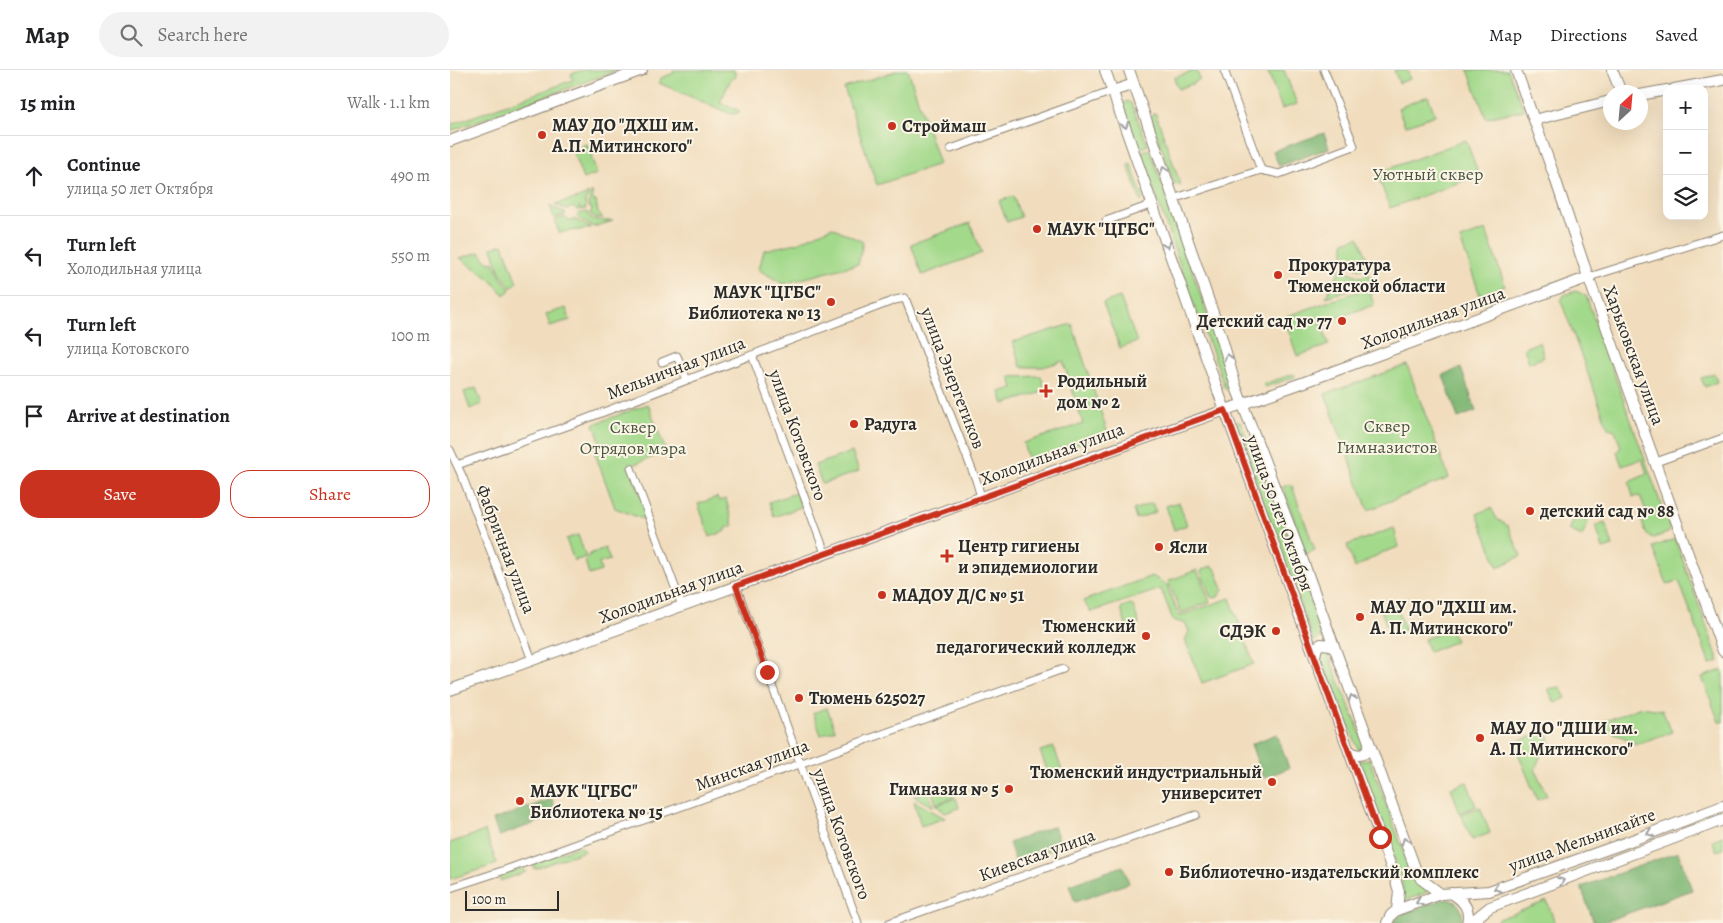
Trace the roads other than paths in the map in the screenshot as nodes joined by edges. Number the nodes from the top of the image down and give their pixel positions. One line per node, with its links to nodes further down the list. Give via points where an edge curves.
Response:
1 (642, 70): 17 (main road)
2 (1105, 70): 12 (main road, улица 50 лет Октября)
3 (1129, 70): 9 (main road, улица 50 лет Октября)
4 (1224, 70): 19 (street)
5 (1324, 70): 19 (street, via 1354,146 1279,174)
6 (1516, 70): 16 (main road, Харьковская улица)
7 (1612, 70): 10 (main road)
8 (1723, 80): 11 (main road)
9 (1134, 84): 12 (main road); 20 (main road, улица 50 лет Октября, one-way to 9)
10 (1617, 85)
11 (1696, 85)
12 (1113, 91): 18 (street); 21 (main road, улица 50 лет Октября, one-way to 21)
13 (1663, 91): 14 (main road)
14 (1648, 94)
15 (1603, 103): 16 (main road)
16 (1534, 120): 24 (main road, Харьковская улица)
17 (450, 141)
18 (951, 149)
19 (1261, 170): 20 (street)
20 (1173, 199): 29 (main road, улица 50 лет Октября, one-way to 20)
21 (1152, 204): 22 (street); 30 (main road, улица 50 лет Октября, one-way to 30)
22 (1106, 221)
23 (1723, 235): 24 (street, Холодильная улица)
24 (1589, 277): 29 (main road, Холодильная улица); 33 (main road, Харьковская улица)
25 (905, 298): 26 (street, Мельничная улица); 36 (street, улица Энергетиков)
26 (752, 355): 28 (street, Мельничная улица); 37 (street, улица Котовского)
27 (662, 362): 28 (street, via 678,356)
28 (687, 380): 34 (street, Мельничная улица)
29 (1243, 403): 30 (main road, Холодильная улица); 40 (main road, улица 50 лет Октября)
30 (1225, 410): 36 (main road, Холодильная улица); 42 (main road, улица 50 лет Октября)
31 (1723, 438): 33 (street)
32 (450, 450): 34 (street, Фабричная улица)
33 (1656, 462): 41 (main road, Харьковская улица)
34 (457, 466): 43 (street, Фабричная улица)
35 (632, 468): 39 (street)
36 (982, 497): 37 (main road, Холодильная улица)
37 (825, 553): 38 (main road, Холодильная улица)
38 (736, 586): 39 (main road, Холодильная улица); 48 (street, улица Котовского)
39 (682, 606): 43 (main road, Холодильная улица)
40 (1334, 648): 42 (main road, via 1321,644); 46 (main road, улица 50 лет Октября, one-way to 40)
41 (1723, 650)
42 (1314, 656): 47 (main road, улица 50 лет Октября)
43 (532, 660): 45 (main road, Холодильная улица)
44 (1063, 669): 48 (street, Минская улица)
45 (450, 690)
46 (1369, 744): 47 (main road, via 1362,755 1357,756); 55 (main road, улица 50 лет Октября, one-way to 46, via 1421,879 1415,868)
47 (1349, 750): 56 (main road, улица 50 лет Октября, via 1399,891)
48 (801, 763): 54 (street, Минская улица); 57 (street, улица Котовского)
49 (1723, 806): 51 (main road, улица Мельникайте)
50 (1196, 815): 58 (street, Киевская улица)
51 (1696, 816): 53 (main road); 55 (main road, улица Мельникайте, one-way to 55, via 1488,891)
52 (1723, 820): 53 (main road, улица Мельникайте)
53 (1700, 828): 60 (main road, улица Мельникайте, one-way to 53, via 1490,907)
54 (450, 888)
55 (1446, 893): 56 (main road, улица Мельникайте, one-way to 56); 60 (main road, улица 50 лет Октября, via 1465,904)
56 (1391, 916): 59 (main road)
57 (858, 923)
58 (889, 923)
59 (1383, 923)
60 (1468, 923)

